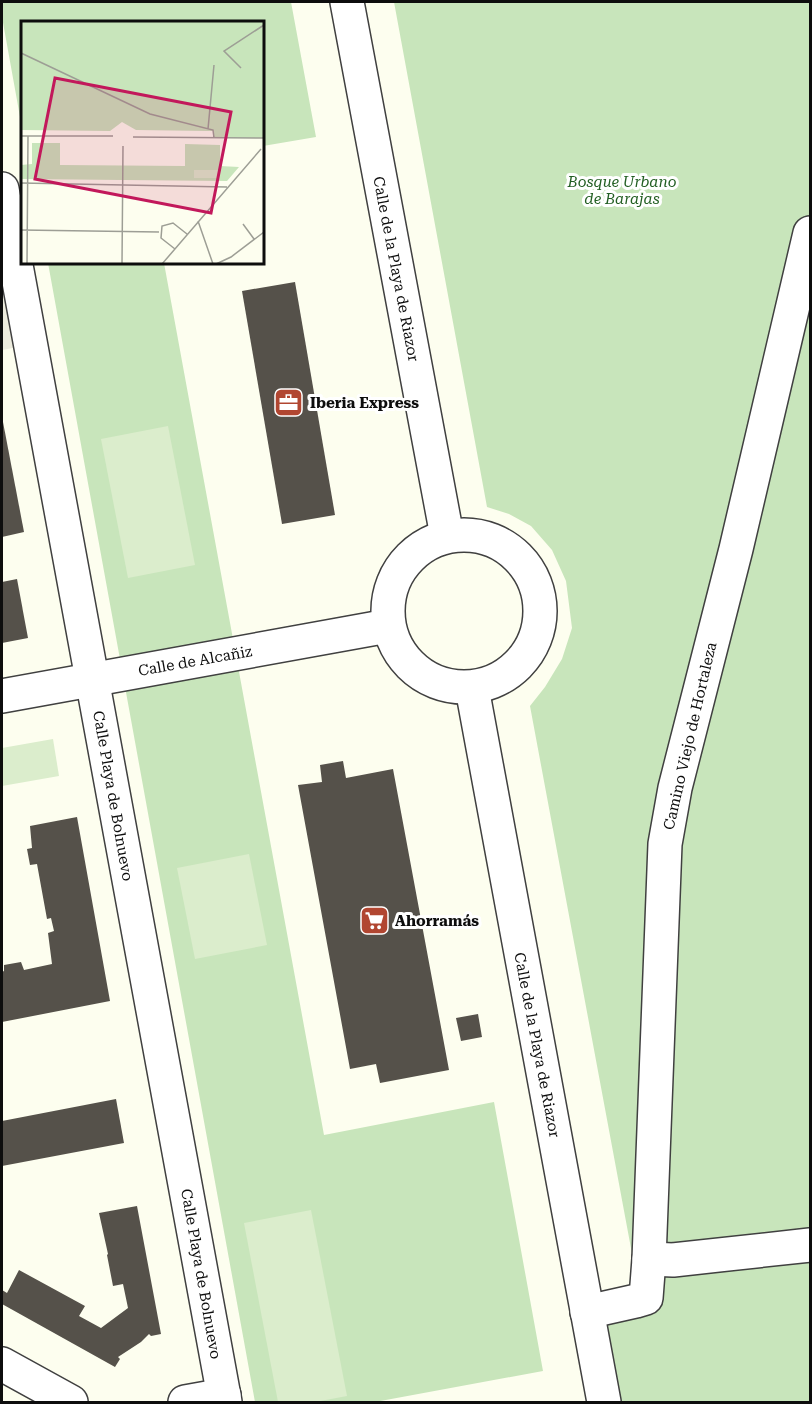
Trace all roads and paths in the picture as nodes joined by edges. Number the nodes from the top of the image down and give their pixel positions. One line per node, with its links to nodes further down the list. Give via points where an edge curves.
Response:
1 (346, 2): 4 (street, Calle de la Playa de Riazor)
2 (2, 189): 6 (street, Calle Playa de Bolnuevo)
3 (810, 233): 10 (street, Camino Viejo de Hortaleza, via 675,788 665,844)
4 (447, 536): 5 (street, via 419,548 399,569 388,596); 7 (street, via 476,535 505,546 528,568 539,597 539,629 525,657 502,678)
5 (388, 626): 6 (street, Calle de Alcañiz); 7 (street, via 398,651 417,672 443,685)
6 (92, 680): 8 (street, Calle de Alcañiz); 13 (street, Calle Playa de Bolnuevo)
7 (472, 688): 11 (street, Calle de la Playa de Riazor)
8 (2, 696)
9 (810, 1245): 10 (street, via 673,1260)
10 (649, 1259): 11 (street, Camino Viejo de Hortaleza, via 646,1298)
11 (587, 1312): 16 (street, Calle de la Playa de Riazor)
12 (2, 1364): 14 (street)
13 (224, 1399): 15 (street)
14 (71, 1402)
15 (185, 1402)
16 (604, 1402)

